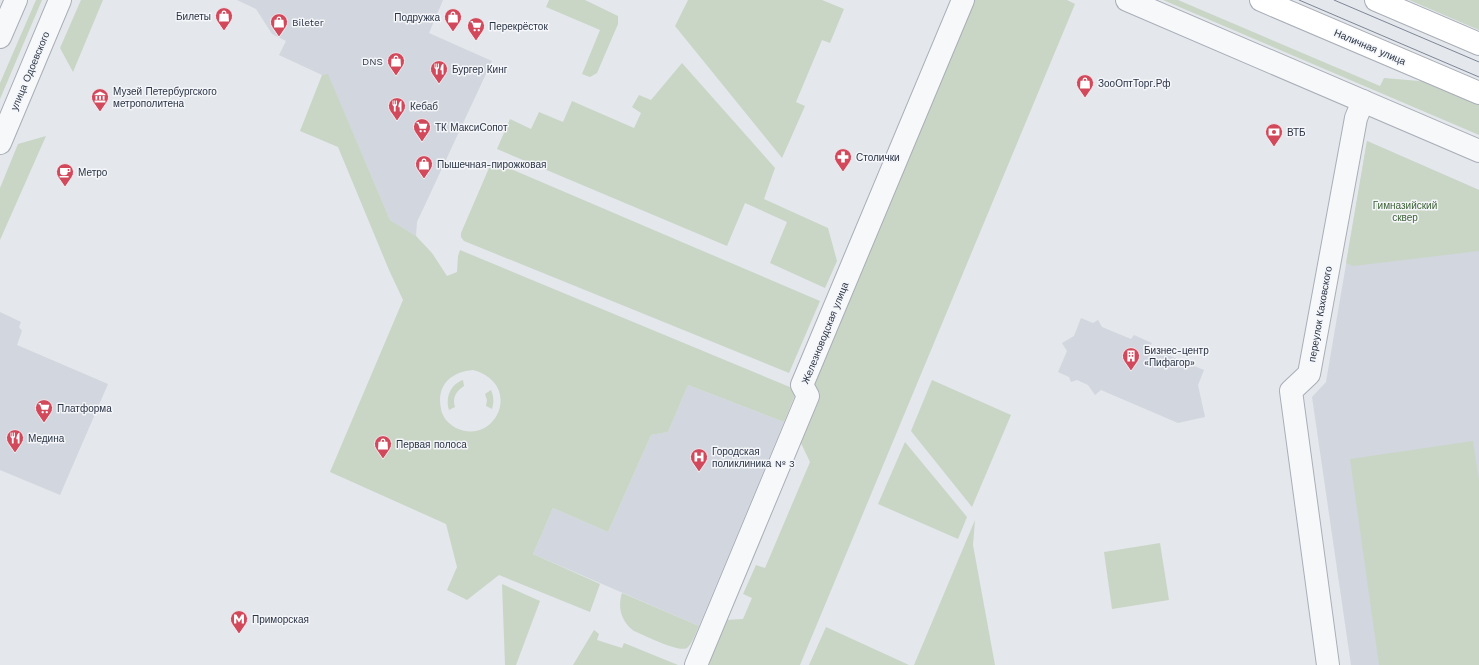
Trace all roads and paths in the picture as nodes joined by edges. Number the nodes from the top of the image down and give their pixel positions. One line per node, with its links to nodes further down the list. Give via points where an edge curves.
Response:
1 (16, 0): 7 (street)
2 (60, 0): 11 (street, улица Одоевского)
3 (963, 0): 13 (street, Железноводская улица, via 802,385 808,396)
4 (1127, 0): 10 (street)
5 (1261, 0): 9 (main road, Наличная улица)
6 (1376, 0): 8 (main road)
7 (0, 37)
8 (1479, 44)
9 (1479, 93)
10 (1363, 101): 12 (street); 14 (street, переулок Каховского, via 1356,118 1309,374 1291,391)
11 (0, 143)
12 (1479, 151)
13 (696, 665)
14 (1328, 665)

